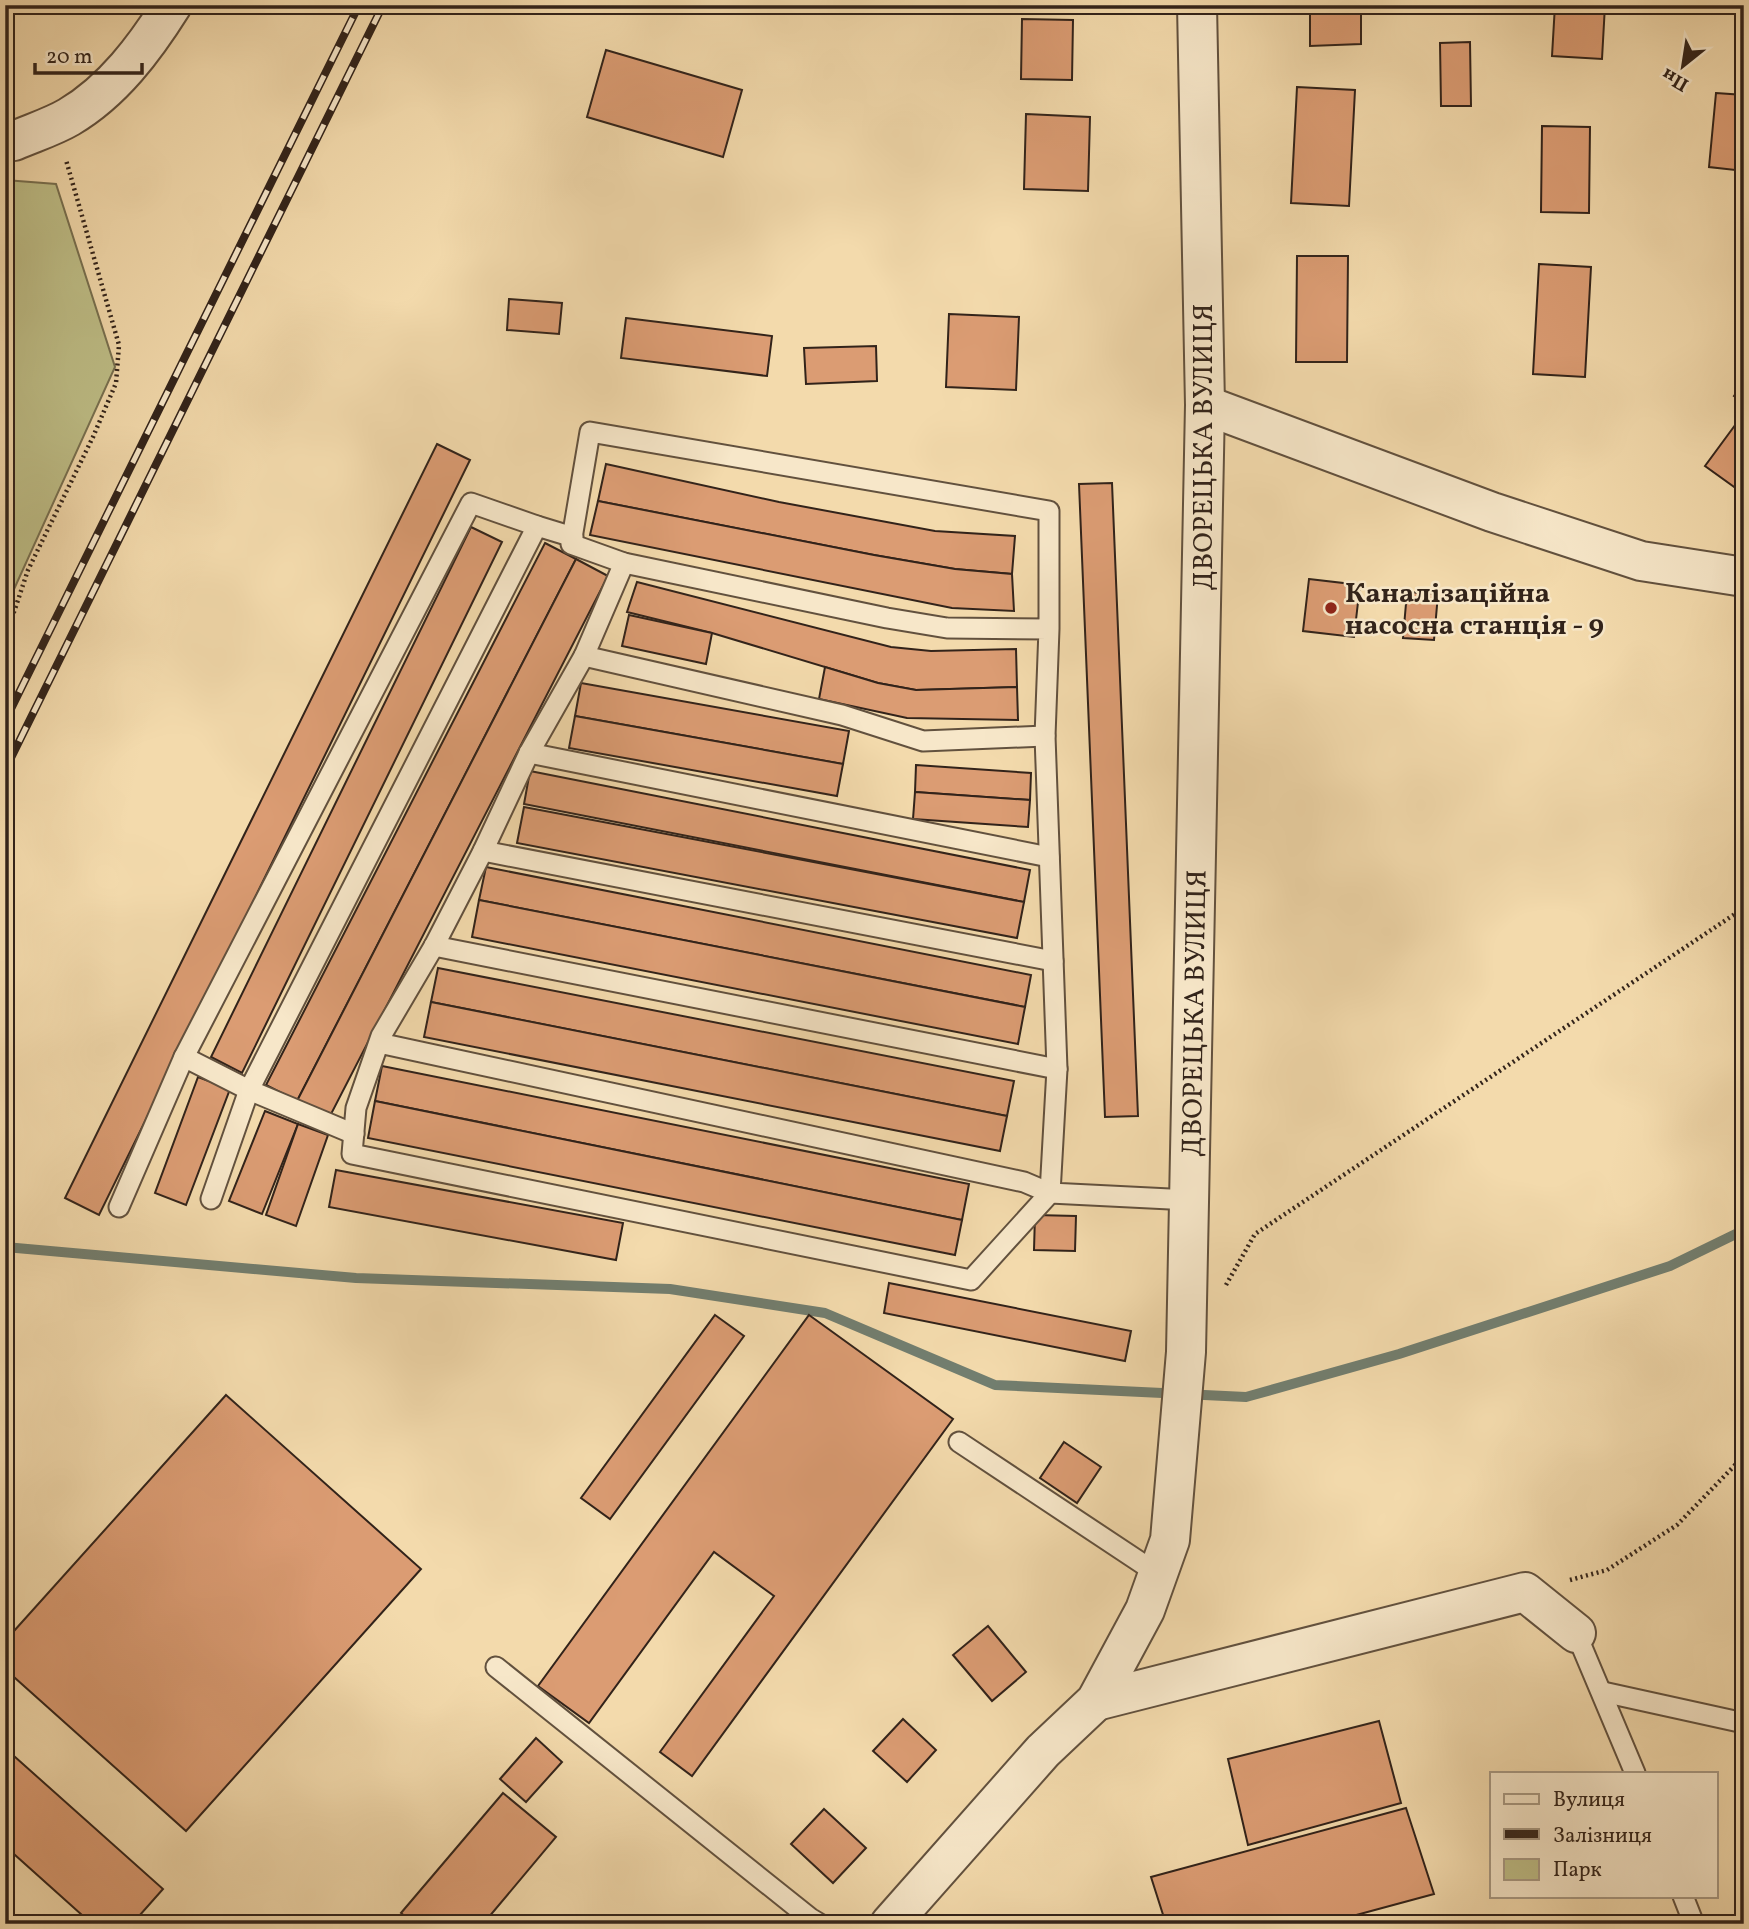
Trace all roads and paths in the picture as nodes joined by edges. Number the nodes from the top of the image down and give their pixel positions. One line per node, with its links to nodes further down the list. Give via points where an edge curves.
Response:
1 (172, 5): 3 (street, via 117,80)
2 (1197, 5): 5 (street, ДВОРЕЦЬКА ВУЛИЦЯ)
3 (53, 124): 4 (street); 11 (path, via 119,345 116,383 28,570)
4 (5, 142)
5 (1205, 405): 9 (street, via 1492,512 1641,561); 27 (street, ДВОРЕЦЬКА ВУЛИЦЯ)
6 (537, 526): 7 (lane); 21 (lane, via 471,503); 23 (lane)
7 (573, 537): 8 (lane, via 571,544); 10 (lane, via 590,432 1049,511)
8 (624, 563): 10 (lane, via 947,628); 12 (lane)
9 (1744, 577)
10 (1049, 629): 13 (lane)
11 (5, 639)
12 (583, 656): 13 (lane, via 842,715 923,741); 14 (lane)
13 (1045, 736): 16 (lane)
14 (529, 753): 15 (lane); 16 (lane)
15 (483, 851): 18 (lane); 19 (lane)
16 (1049, 857): 19 (lane)
17 (1744, 908): 29 (path, via 1255,1234)
18 (434, 946): 20 (lane); 22 (lane)
19 (1053, 961): 22 (lane)
20 (379, 1043): 24 (lane, via 356,1108); 25 (lane, via 1024,1182)
21 (184, 1057): 23 (lane); 28 (lane)
22 (1058, 1069): 25 (lane)
23 (249, 1090): 24 (lane); 26 (lane)
24 (354, 1134): 25 (lane, via 352,1154 971,1280)
25 (1050, 1193): 27 (lane)
26 (211, 1199)
27 (1190, 1200): 32 (street, ДВОРЕЦЬКА ВУЛИЦЯ, via 1186,1352 1177,1460 1170,1540)
28 (119, 1208)
29 (1221, 1293)
30 (959, 1442): 32 (lane)
31 (1744, 1463): 33 (path, via 1738,1462 1676,1525 1607,1570)
32 (1158, 1574): 37 (street, ДВОРЕЦЬКА ВУЛИЦЯ, via 1145,1610)
33 (1525, 1592): 34 (street); 37 (street)
34 (1576, 1633): 36 (lane)
35 (496, 1667): 41 (lane)
36 (1603, 1692): 38 (lane); 39 (lane)
37 (1096, 1701): 42 (street, ДВОРЕЦЬКА ВУЛИЦЯ, via 1043,1751)
38 (1744, 1723)
39 (1635, 1772)
40 (1684, 1898): 43 (lane)
41 (820, 1924)
42 (890, 1924)
43 (1694, 1924)

